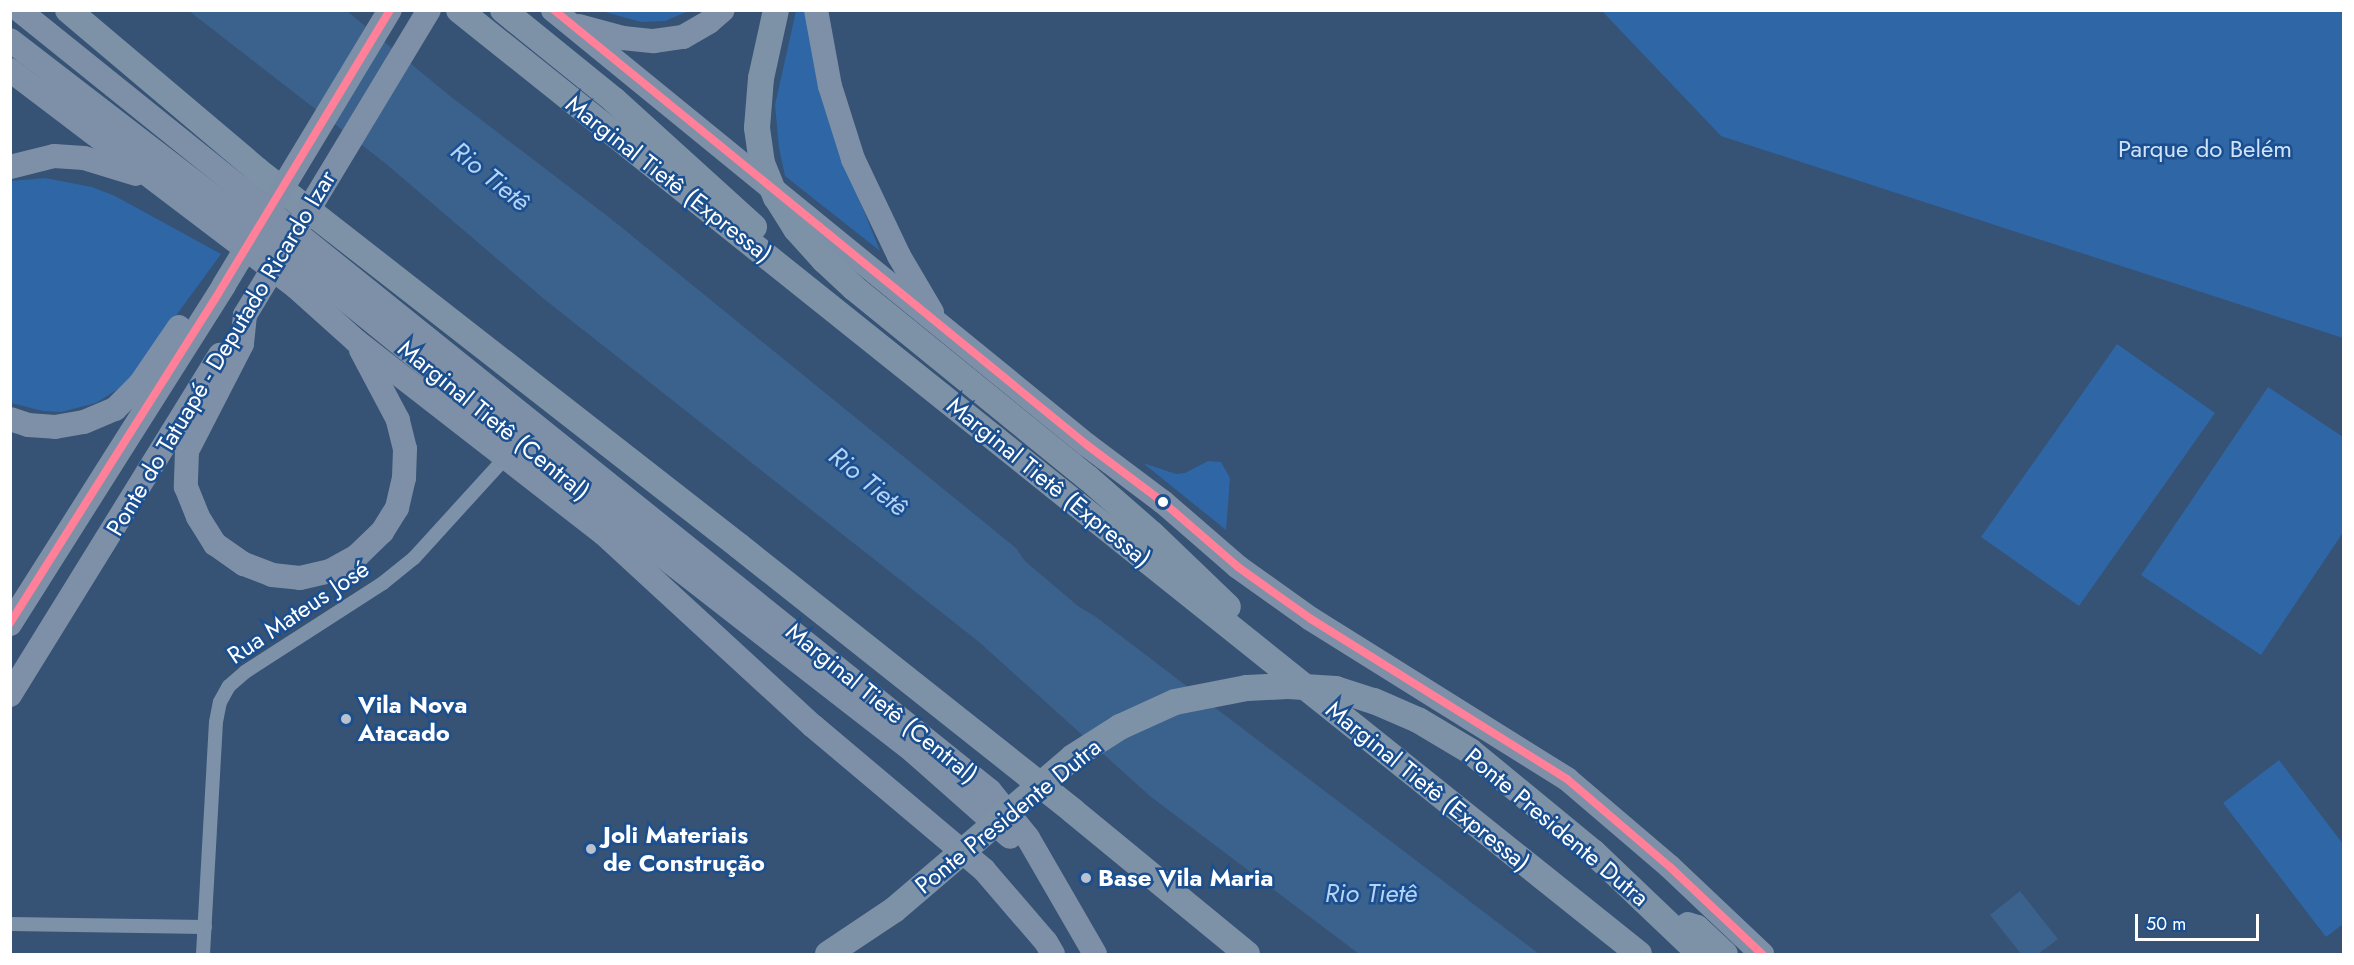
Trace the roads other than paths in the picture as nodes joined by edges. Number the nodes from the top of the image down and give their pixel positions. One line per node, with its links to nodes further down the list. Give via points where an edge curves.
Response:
1 (19, 10): 27 (highway, Marginal Tietê (Central))
2 (68, 10): 36 (highway, via 274,183 739,546)
3 (390, 10): 16 (highway, Ponte do Tatuapé - Deputado Ricardo Izar, bridge)
4 (429, 10): 17 (highway, Ponte do Tatuapé - Deputado Ricardo Izar, bridge)
5 (459, 10): 15 (highway, Marginal Tietê (Expressa))
6 (503, 10): 15 (highway, via 715,189 765,237)
7 (723, 10): 10 (highway, via 683,36 654,41 603,34)
8 (776, 10): 24 (highway, bridge, via 761,78 757,128 762,163 776,197 796,228 854,288 1088,478 1226,603)
9 (816, 10): 18 (highway, via 830,86 853,159 899,256)
10 (559, 15): 18 (highway)
11 (10, 40): 22 (highway, Marginal Tietê (Central), via 309,270)
12 (10, 70): 14 (highway)
13 (10, 166): 14 (highway, via 54,156 84,158 125,169)
14 (164, 187): 19 (highway, via 296,287)
15 (810, 290): 24 (highway, Marginal Tietê (Expressa))
16 (220, 292): 20 (highway, via 191,309 140,384 115,409 84,422 55,427); 23 (highway, Ponte do Tatuapé - Deputado Ricardo Izar)
17 (245, 315): 19 (highway, via 242,344 187,451 186,487 198,518 215,544 244,564 272,575 300,578 339,566 357,556 382,532 397,508 405,449 398,420); 25 (highway, Ponte do Tatuapé - Deputado Ricardo Izar)
18 (941, 327): 39 (highway, via 1273,593 1567,779 1670,867)
19 (356, 341): 21 (highway)
20 (10, 419)
21 (505, 458): 26 (highway, via 627,554); 30 (street, Rua Mateus José, via 406,564 229,686 220,702 216,722)
22 (615, 519): 26 (highway, via 874,767); 27 (highway, Marginal Tietê (Central), via 914,752)
23 (10, 624)
24 (1244, 637): 31 (highway, Marginal Tietê (Expressa))
25 (10, 695)
26 (883, 787): 34 (highway, via 984,870)
27 (982, 798): 35 (highway, via 1007,809)
28 (1661, 915): 33 (highway, Ponte Presidente Dutra, bridge, via 1593,852 1470,751 1374,700 1336,689 1288,686 1247,688 1175,702 1120,727 1073,757 894,909); 37 (highway, Ponte Presidente Dutra); 38 (highway, via 1697,928)
29 (10, 924): 30 (street)
30 (205, 927): 32 (street, Rua Mateus José)
31 (1640, 953)
32 (203, 954)
33 (828, 954)
34 (1053, 954)
35 (1095, 954)
36 (1248, 954)
37 (1700, 954)
38 (1725, 954)
39 (1762, 954)

